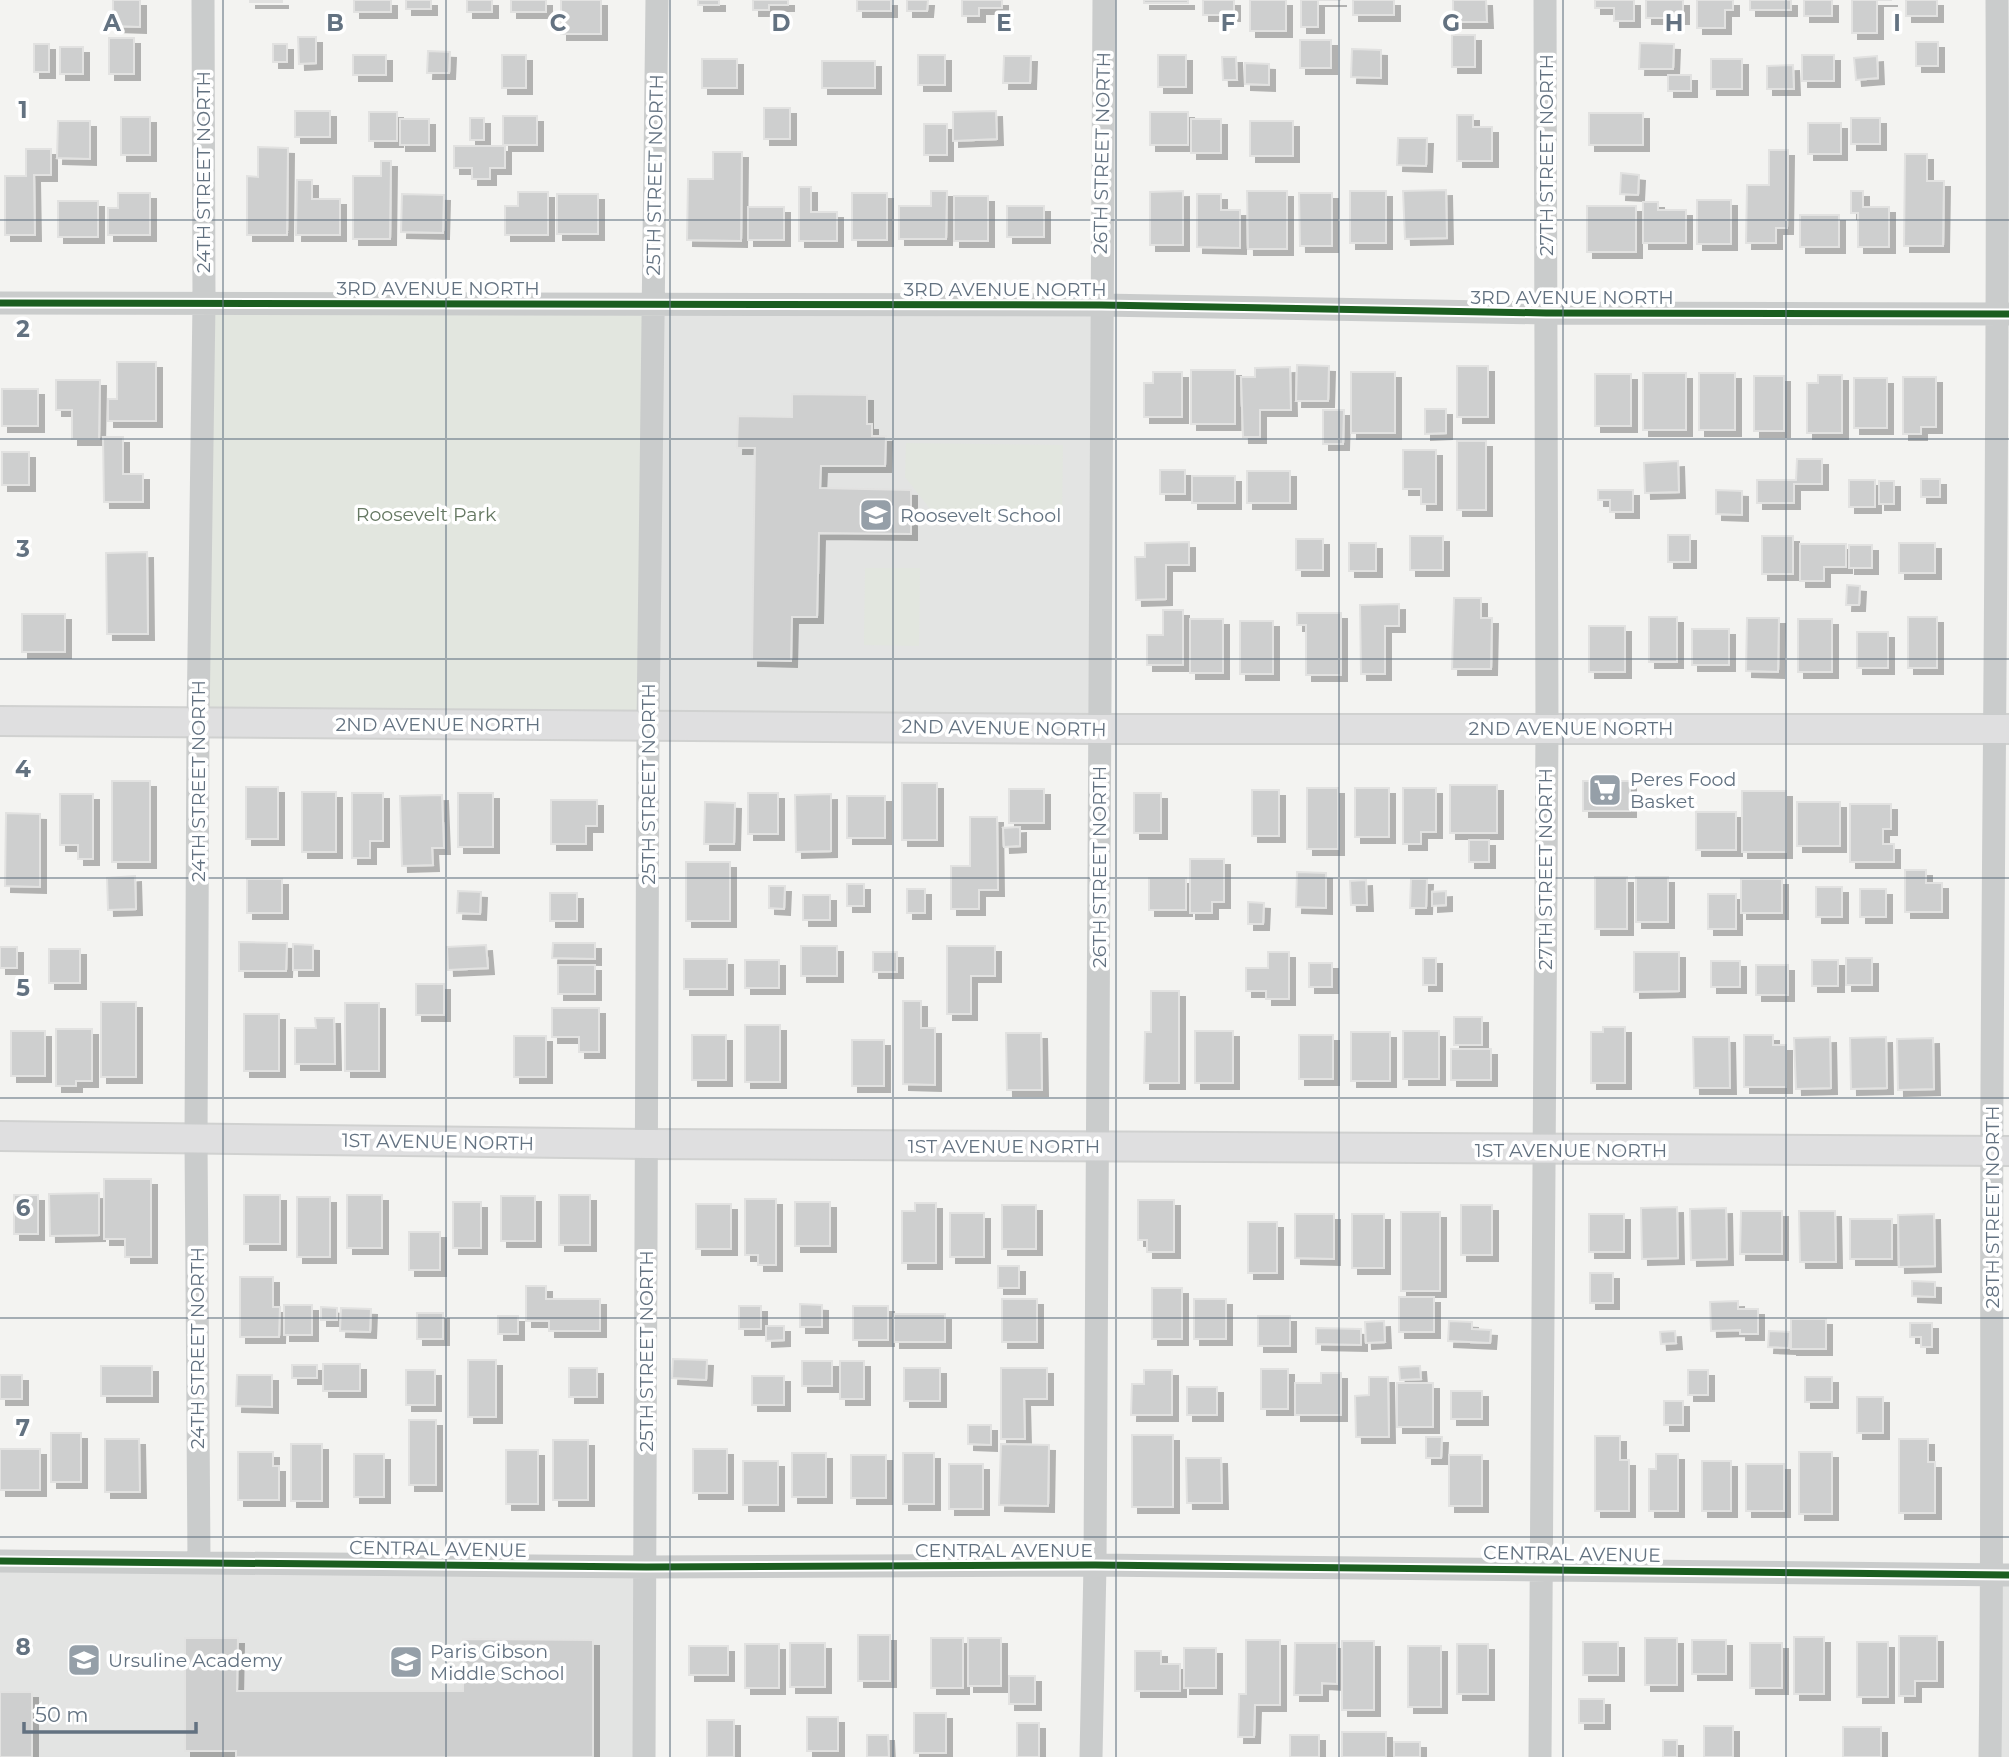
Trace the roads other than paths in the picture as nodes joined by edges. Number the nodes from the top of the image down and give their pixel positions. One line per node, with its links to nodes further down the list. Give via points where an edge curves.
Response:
1 (203, 0): 7 (street, 24TH STREET NORTH)
2 (657, 0): 8 (street, 25TH STREET NORTH)
3 (1104, 0): 9 (street, 26TH STREET NORTH)
4 (1545, 0): 10 (street, 27TH STREET NORTH)
5 (1997, 0): 11 (street, 28TH STREET NORTH)
6 (0, 303): 7 (street, 3RD AVENUE NORTH)
7 (204, 303): 8 (street, 3RD AVENUE NORTH); 13 (street, 24TH STREET NORTH)
8 (654, 304): 9 (street, 3RD AVENUE NORTH); 14 (street, 25TH STREET NORTH)
9 (1101, 305): 10 (street, 3RD AVENUE NORTH); 16 (street, 26TH STREET NORTH)
10 (1546, 313): 11 (street, 3RD AVENUE NORTH); 15 (street, 27TH STREET NORTH)
11 (2004, 313): 17 (street, 28TH STREET NORTH)
12 (0, 721): 13 (main road, 2ND AVENUE NORTH)
13 (198, 724): 14 (main road, 2ND AVENUE NORTH); 19 (street, 24TH STREET NORTH)
14 (649, 724): 16 (main road, 2ND AVENUE NORTH); 20 (street, 25TH STREET NORTH)
15 (1547, 728): 16 (main road, 2ND AVENUE NORTH); 17 (main road, 2ND AVENUE NORTH); 22 (street, 27TH STREET NORTH)
16 (1099, 729): 21 (street, 26TH STREET NORTH)
17 (2002, 729): 23 (street, 28TH STREET NORTH)
18 (0, 1136): 19 (main road, 1ST AVENUE NORTH)
19 (196, 1139): 20 (main road, 1ST AVENUE NORTH); 25 (street, 24TH STREET NORTH)
20 (646, 1144): 21 (main road, 1ST AVENUE NORTH); 27 (street, 25TH STREET NORTH)
21 (1098, 1147): 22 (main road, 1ST AVENUE NORTH); 26 (street, 26TH STREET NORTH)
22 (1543, 1150): 23 (main road, 1ST AVENUE NORTH); 28 (street, 27TH STREET NORTH)
23 (2000, 1151): 29 (street, 28TH STREET NORTH)
24 (0, 1561): 25 (street, CENTRAL AVENUE)
25 (199, 1562): 27 (street, CENTRAL AVENUE)
26 (1095, 1565): 27 (street, CENTRAL AVENUE); 28 (street, CENTRAL AVENUE); 31 (street, 26TH STREET NORTH)
27 (646, 1567): 30 (street, 25TH STREET NORTH)
28 (1541, 1569): 29 (street, CENTRAL AVENUE); 32 (street, 27TH STREET NORTH)
29 (2001, 1575): 33 (street, 28TH STREET NORTH)
30 (644, 1757)
31 (1091, 1757)
32 (1541, 1757)
33 (1990, 1757)

